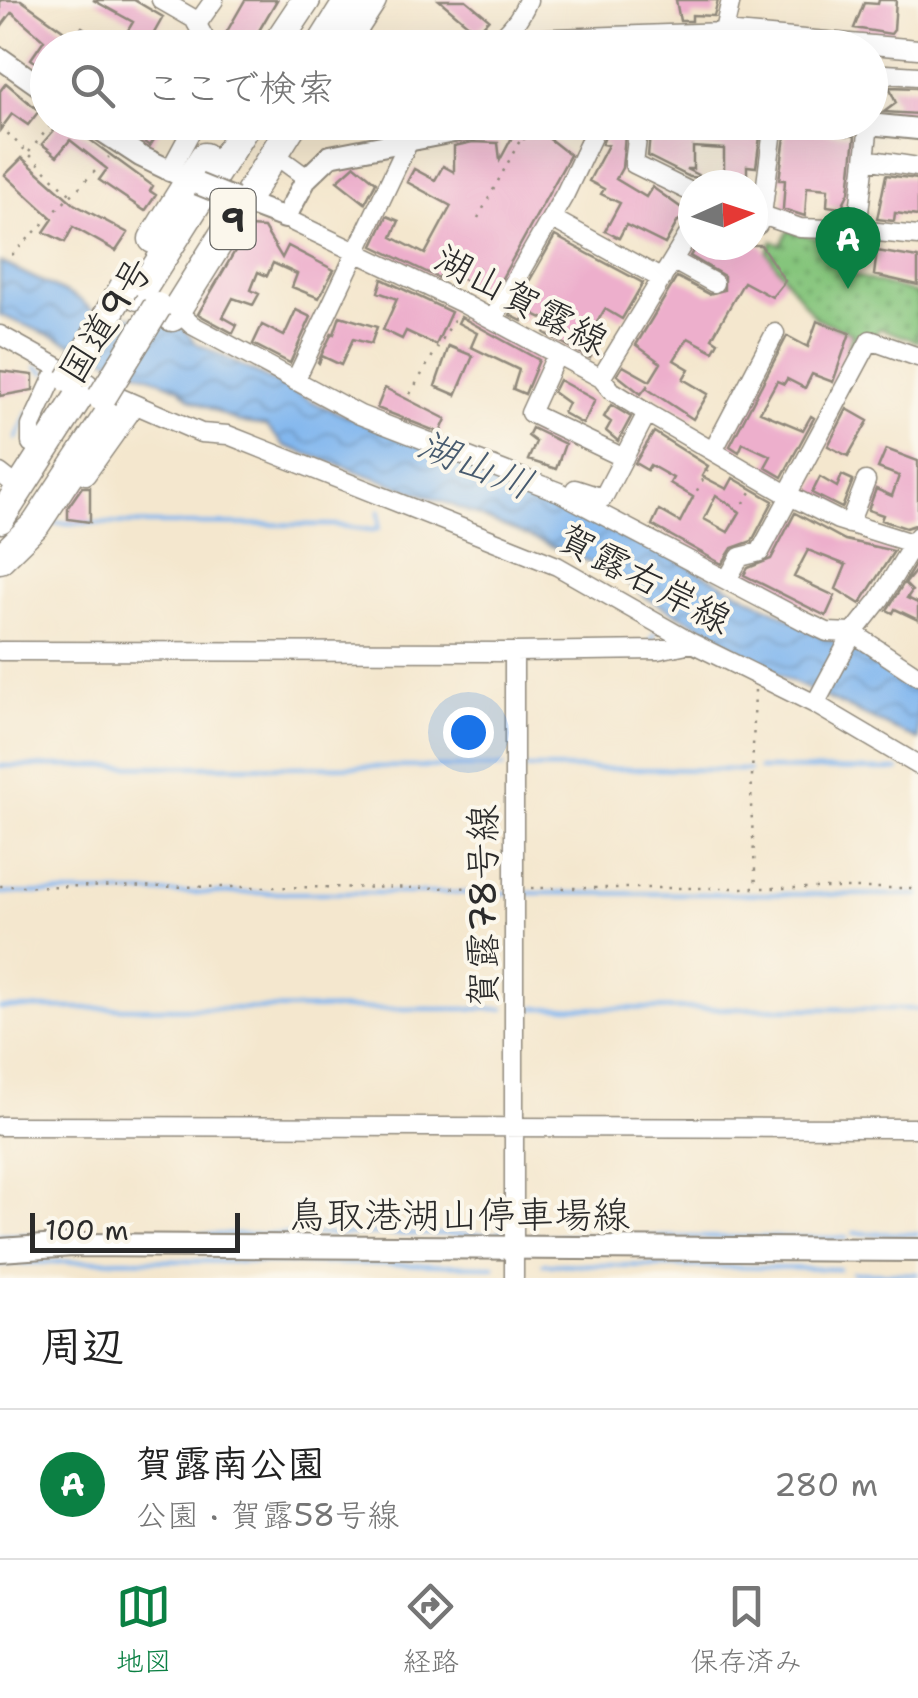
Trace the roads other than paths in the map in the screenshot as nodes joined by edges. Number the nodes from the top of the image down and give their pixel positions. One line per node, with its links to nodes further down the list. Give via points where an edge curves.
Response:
1 (162, 0): 9 (street)
2 (214, 0): 9 (street)
3 (306, 0): 11 (highway)
4 (326, 0): 12 (highway)
5 (349, 0): 13 (highway)
6 (372, 0): 14 (highway)
7 (528, 0): 15 (street)
8 (731, 0): 16 (street)
9 (197, 24): 10 (street)
10 (200, 30)
11 (286, 30)
12 (307, 30)
13 (330, 30)
14 (353, 30)
15 (507, 30)
16 (724, 30)
17 (888, 47): 18 (street)
18 (918, 48)
19 (0, 58): 22 (street)
20 (888, 74): 21 (street)
21 (918, 76)
22 (30, 79)
23 (888, 126): 24 (street)
24 (918, 129)
25 (113, 140): 42 (street, 湖山賀露線)
26 (193, 140): 42 (street)
27 (213, 140): 42 (highway, 9)
28 (239, 140): 55 (highway, 国道9号 / 9)
29 (261, 140): 55 (highway, 国道9号 / 9)
30 (283, 140): 37 (highway, 9)
31 (382, 140): 41 (street, via 330,156)
32 (409, 140): 50 (street)
33 (589, 140): 46 (street)
34 (636, 140): 43 (street, via 634,164)
35 (771, 140): 40 (street)
36 (868, 140): 38 (street)
37 (274, 154): 41 (street); 44 (highway, 9)
38 (865, 159): 39 (street); 48 (street)
39 (918, 168)
40 (766, 170)
41 (307, 178): 45 (street)
42 (185, 179): 44 (street, 湖山賀露線, bridge); 55 (highway, 9)
43 (678, 186)
44 (239, 201): 45 (street, 湖山賀露線); 55 (highway, 9)
45 (284, 218): 50 (street, 湖山賀露線)
46 (552, 218): 53 (street); 56 (street)
47 (768, 221): 48 (street)
48 (857, 230): 49 (street)
49 (918, 236)
50 (355, 252): 56 (street, 湖山賀露線); 62 (street)
51 (678, 254): 52 (street)
52 (674, 261): 53 (street); 54 (street)
53 (662, 279): 61 (street)
54 (714, 283)
55 (154, 304): 62 (street); 63 (highway, 9); 63 (highway, 9, bridge)
56 (492, 320): 59 (street, 湖山賀露線)
57 (775, 333): 65 (street)
58 (0, 335): 63 (street, 賀露右岸線)
59 (557, 354): 61 (street, 湖山賀露線); 66 (street, via 530,413)
60 (918, 357): 70 (street, via 870,340)
61 (601, 378): 64 (street, 湖山賀露線)
62 (295, 382): 69 (street, via 360,415)
63 (94, 390): 68 (highway, 9, via 31,443); 71 (highway, 国道9号 / 9); 74 (highway, 国道9号 / 9); 74 (highway, 9, via 73,470 36,524); 77 (street, 賀露右岸線, via 200,433 228,434 523,552)
64 (647, 413): 65 (street, 湖山賀露線); 66 (street)
65 (715, 452): 70 (street, 湖山賀露線)
66 (624, 458): 69 (street, via 603,498 562,484)
67 (866, 481): 72 (street)
68 (3, 482)
69 (558, 492): 75 (street)
70 (789, 496): 72 (street, 湖山賀露線); 75 (street, via 760,552 740,557)
71 (0, 520)
72 (849, 524): 73 (street, 湖山賀露線)
73 (917, 541): 76 (street)
74 (0, 557)
75 (728, 578): 76 (street, via 827,632)
76 (854, 633): 80 (street); 81 (street)
77 (692, 642): 79 (street, via 658,650); 81 (street, 賀露右岸線)
78 (0, 652): 79 (street)
79 (514, 652): 84 (street, 賀露78号線)
80 (918, 676)
81 (817, 701): 82 (street, 賀露右岸線)
82 (918, 765)
83 (0, 1126): 84 (street)
84 (514, 1127): 85 (street); 87 (street, 賀露78号線)
85 (918, 1128)
86 (0, 1250): 87 (main road, 鳥取港湖山停車場線)
87 (514, 1250): 88 (main road, 鳥取港湖山停車場線); 89 (street, 賀露78号線)
88 (918, 1250)
89 (514, 1278)

